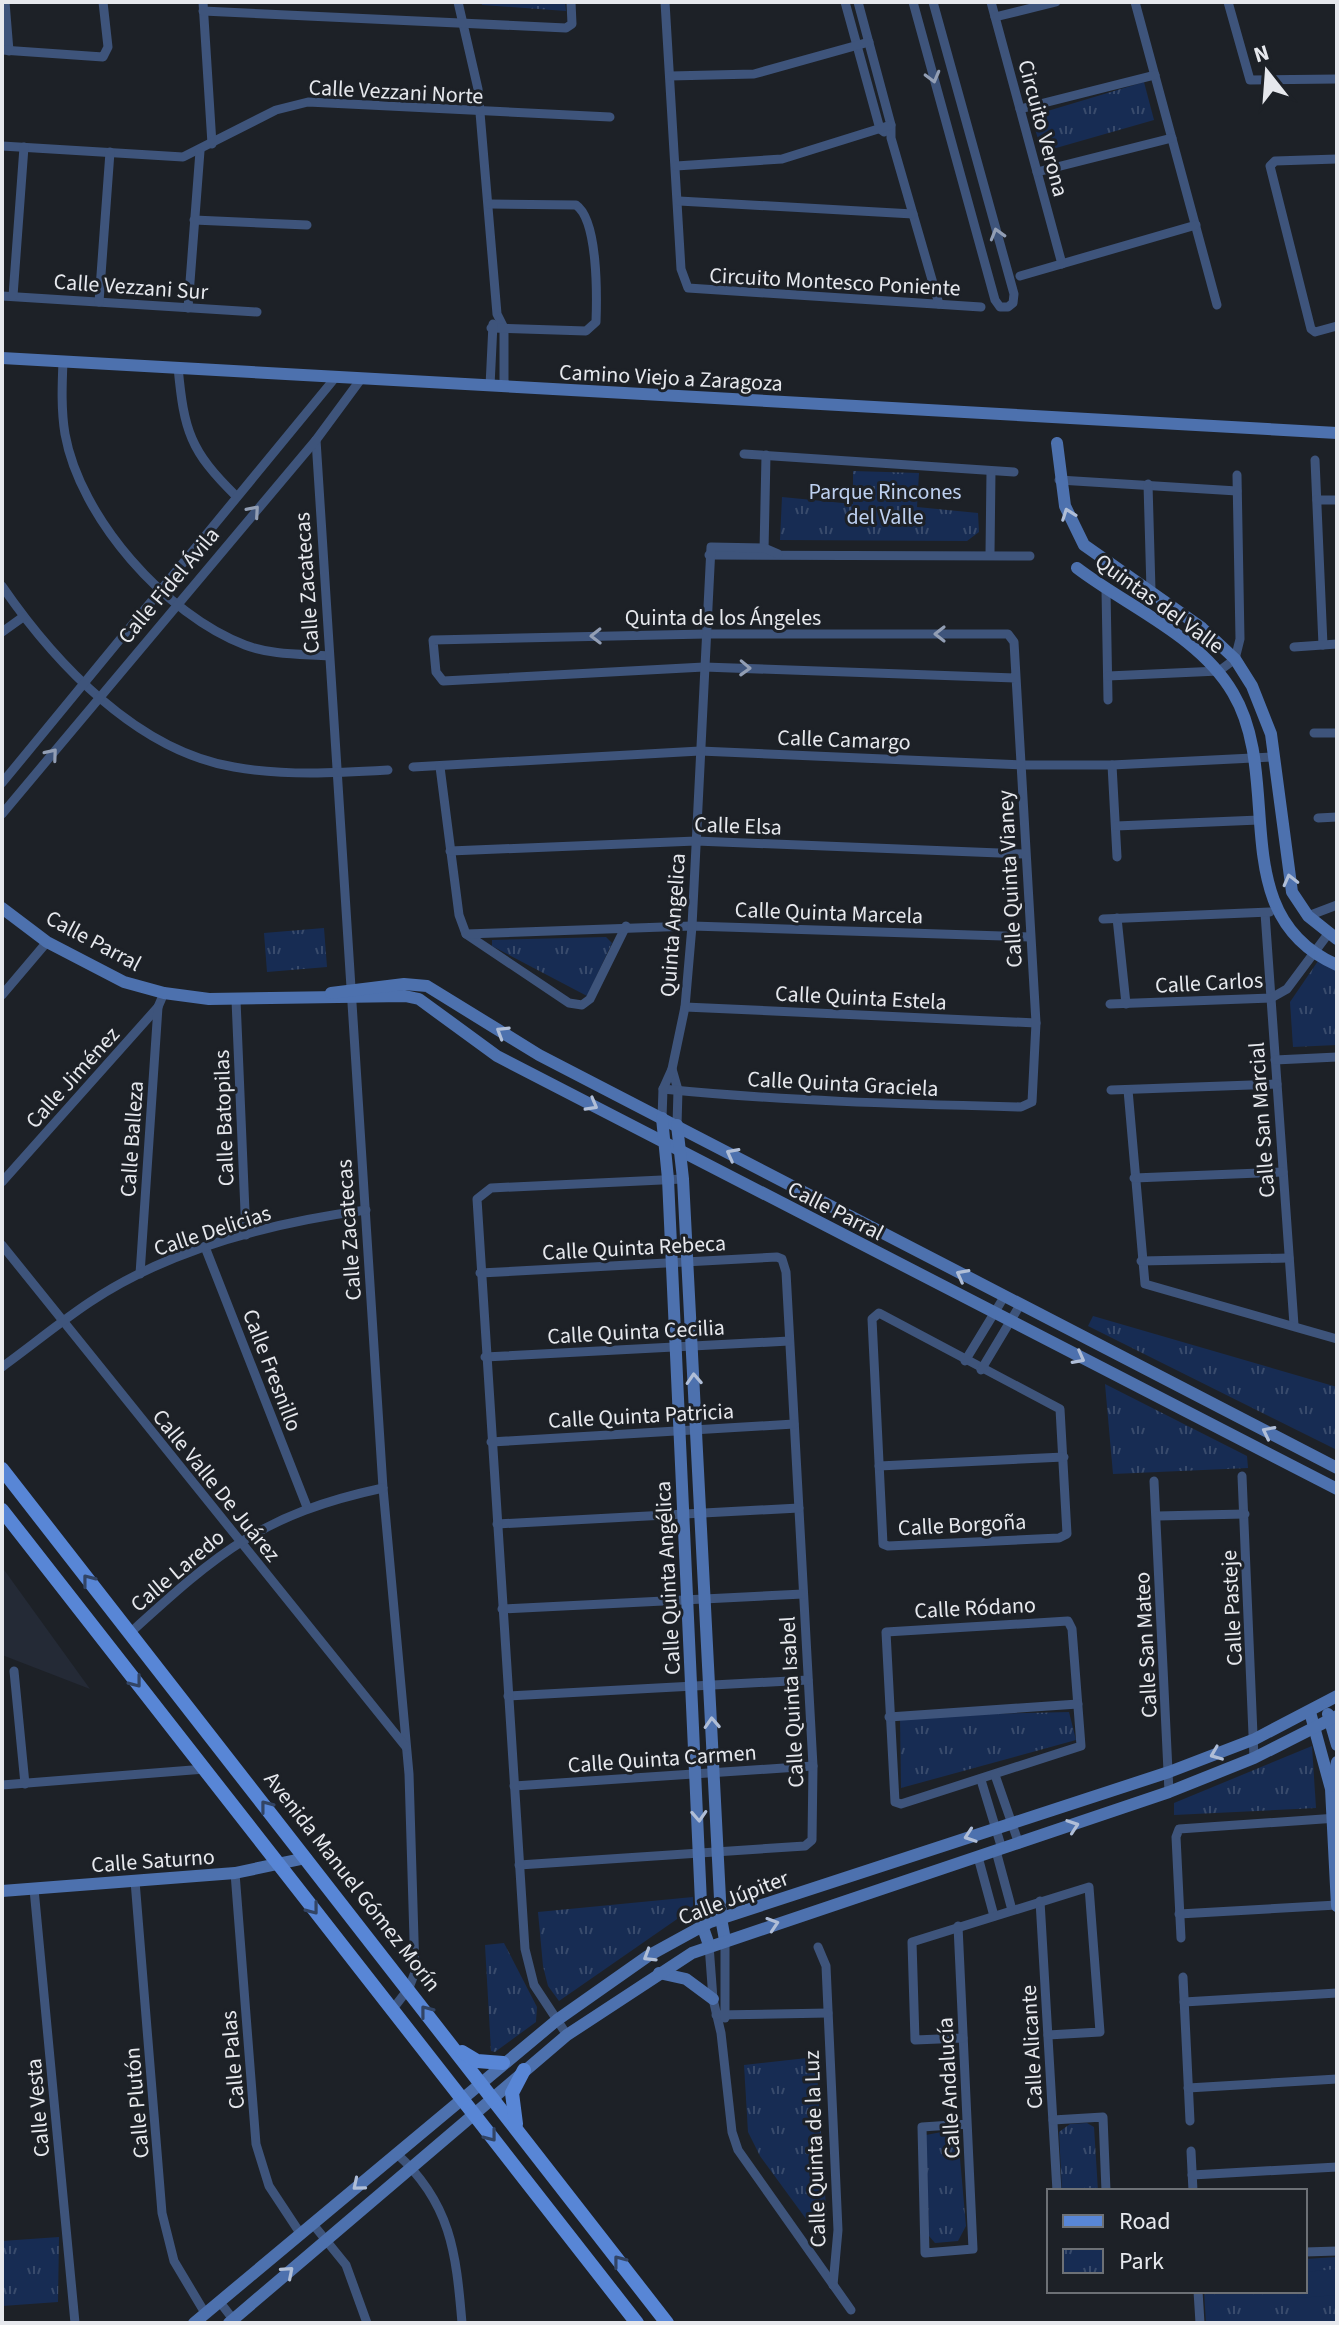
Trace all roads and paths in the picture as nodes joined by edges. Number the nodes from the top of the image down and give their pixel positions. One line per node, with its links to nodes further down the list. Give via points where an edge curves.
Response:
1 (5, 2): 19 (street)
2 (103, 2): 19 (street, via 108,47 103,57)
3 (458, 2): 16 (street)
4 (571, 2): 16 (street, via 572,24 566,28)
5 (665, 2): 21 (street, Circuito Montesco Poniente)
6 (845, 2): 18 (street)
7 (858, 2): 17 (street)
8 (913, 2): 9 (street, one-way to 9, via 995,300 1008,307 1014,294)
9 (933, 2)
10 (991, 2): 15 (street, Circuito Verona)
11 (1056, 2): 15 (street)
12 (1135, 2): 20 (street)
13 (1228, 2): 22 (street, via 1250,80)
14 (203, 7): 16 (street); 30 (street)
15 (995, 17): 23 (street, Circuito Verona)
16 (464, 21): 24 (street)
17 (869, 42): 18 (street); 26 (street)
18 (856, 46): 21 (street, via 754,74); 27 (street)
19 (5, 50)
20 (1155, 75): 23 (street); 29 (street)
21 (670, 76): 36 (street, Circuito Montesco Poniente)
22 (1337, 79)
23 (1020, 109): 37 (street, Circuito Verona)
24 (481, 113): 25 (street, Calle Vezzani Norte); 30 (street, Calle Vezzani Norte, via 308,102 276,110); 39 (street)
25 (610, 117)
26 (891, 125): 27 (street); 28 (street)
27 (880, 129): 28 (street); 36 (street, via 782,159)
28 (891, 138): 40 (street)
29 (1172, 138): 37 (street); 43 (street)
30 (212, 144): 33 (street, Calle Vezzani Norte)
31 (2, 146): 32 (street, Calle Vezzani Norte)
32 (24, 147): 34 (street, Calle Vezzani Norte); 47 (street)
33 (200, 151): 34 (street, Calle Vezzani Norte, via 168,158); 41 (street)
34 (110, 152): 48 (street)
35 (1337, 159): 55 (street, via 1275,161 1270,166 1311,329)
36 (676, 166): 38 (street, Circuito Montesco Poniente)
37 (1037, 172): 44 (street, Circuito Verona)
38 (679, 201): 40 (street); 49 (street, Circuito Montesco Poniente, via 681,269 688,288)
39 (489, 204): 54 (street); 57 (street, via 576,205 589,223 597,301 592,328)
40 (913, 214): 49 (street)
41 (194, 220): 42 (street); 52 (street)
42 (307, 225)
43 (1196, 225): 44 (street); 50 (street)
44 (1062, 264): 45 (street)
45 (1020, 276)
46 (2, 296): 47 (street, Calle Vezzani Sur)
47 (13, 296): 48 (street, Calle Vezzani Sur)
48 (99, 302): 52 (street, Calle Vezzani Sur)
49 (939, 304): 51 (street, Circuito Montesco Poniente)
50 (1217, 305)
51 (981, 307)
52 (188, 308): 53 (street, Calle Vezzani Sur)
53 (257, 312)
54 (497, 314): 56 (street); 57 (street)
55 (1337, 326)
56 (491, 328): 57 (street); 63 (street)
57 (504, 328): 64 (street)
58 (2, 358): 59 (street, Camino Viejo a Zaragoza)
59 (63, 361): 60 (street, Camino Viejo a Zaragoza); 87 (street, via 65,435 84,490 123,550)
60 (178, 367): 61 (street, Camino Viejo a Zaragoza); 77 (street, via 186,427 196,453)
61 (335, 378): 62 (street, Camino Viejo a Zaragoza); 77 (street, Calle Fidel Ávila)
62 (361, 379): 63 (street, Camino Viejo a Zaragoza); 66 (street, Calle Fidel Ávila)
63 (490, 386): 64 (street, Camino Viejo a Zaragoza)
64 (504, 387): 65 (street, Camino Viejo a Zaragoza)
65 (1337, 433)
66 (316, 440): 88 (street, Calle Fidel Ávila, one-way to 66); 96 (street, Calle Zacatecas)
67 (1057, 443): 74 (street)
68 (744, 454): 69 (street)
69 (766, 455): 71 (street); 80 (street)
70 (1315, 460): 78 (street)
71 (991, 471): 72 (street); 81 (street)
72 (1014, 472)
73 (1237, 475): 76 (street)
74 (1059, 480): 75 (street); 86 (street, one-way to 74, via 1084,545)
75 (1148, 484): 76 (street); 86 (street)
76 (1237, 491): 97 (street, via 1240,639)
77 (236, 496): 87 (street, Calle Fidel Ávila)
78 (1317, 500): 79 (street); 94 (street)
79 (1337, 500)
80 (763, 553): 81 (street); 91 (street, Quinta Angelica, via 711,550)
81 (990, 554): 82 (street)
82 (1030, 556)
83 (1077, 568): 85 (street, Quintas del Valle)
84 (2, 586): 89 (street)
85 (1106, 590): 99 (street, Quintas del Valle); 100 (street)
86 (1151, 590): 97 (street)
87 (162, 591): 88 (street); 102 (street, Calle Fidel Ávila)
88 (176, 603): 96 (street, via 246,646); 103 (street, Calle Fidel Ávila)
89 (23, 617): 90 (street); 102 (street)
90 (2, 632)
91 (706, 634): 92 (street, Quinta de los Ángeles, one-way to 91, via 1008,634); 98 (street, Quinta Angelica); 98 (street, Quinta de los Ángeles, one-way to 98, via 431,643 443,681)
92 (1014, 642): 101 (street, Calle Quinta Vianey)
93 (1337, 644): 94 (street)
94 (1323, 645): 95 (street)
95 (1294, 647)
96 (329, 656): 115 (street, Calle Zacatecas)
97 (1235, 659): 99 (street); 109 (street, via 1263,710)
98 (704, 667): 101 (street, one-way to 101); 107 (street, Quinta Angelica)
99 (1219, 671): 100 (street); 108 (street, Quintas del Valle, via 1244,714)
100 (1108, 676): 104 (street)
101 (1015, 678): 110 (street, Calle Quinta Vianey)
102 (84, 682): 103 (street); 116 (street, Calle Fidel Ávila)
103 (100, 696): 115 (street, via 139,726 201,759 260,771); 117 (street, Calle Fidel Ávila, one-way to 103)
104 (1108, 700)
105 (1314, 733): 106 (street)
106 (1337, 734)
107 (700, 751): 110 (street, Calle Camargo); 113 (street, Calle Camargo); 122 (street, Quinta Angelica)
108 (1254, 757): 109 (street, Calle Camargo); 111 (street, Calle Camargo); 120 (street, Quintas del Valle)
109 (1274, 757): 129 (street, one-way to 109, via 1288,880)
110 (1021, 765): 111 (street, Calle Camargo); 124 (street, Calle Quinta Vianey)
111 (1112, 765): 121 (street)
112 (413, 767): 113 (street, Calle Camargo)
113 (440, 767): 123 (street)
114 (388, 770): 115 (street)
115 (335, 773): 141 (street, Calle Zacatecas)
116 (2, 783)
117 (2, 814)
118 (1337, 817): 119 (street)
119 (1318, 818)
120 (1259, 820): 121 (street); 128 (street, Quintas del Valle)
121 (1116, 826): 125 (street)
122 (696, 841): 123 (street, Calle Elsa); 124 (street, Calle Elsa); 133 (street, Quinta Angelica)
123 (450, 851): 134 (street)
124 (1025, 854): 136 (street, Calle Quinta Vianey)
125 (1117, 857)
126 (1337, 905): 129 (street)
127 (2, 908): 137 (street, Calle Parral)
128 (1271, 912): 130 (street); 138 (street); 143 (street, Calle San Marcial)
129 (1308, 916): 135 (street)
130 (1117, 918): 131 (street); 146 (street)
131 (1103, 919)
132 (626, 926): 133 (street, Calle Quinta Marcela); 134 (street, Calle Quinta Marcela); 134 (street, via 590,999 576,1006)
133 (692, 926): 136 (street, Calle Quinta Marcela); 148 (street, Quinta Angelica)
134 (466, 934)
135 (1332, 936): 138 (street, Calle Carlos)
136 (1030, 937): 149 (street, Calle Quinta Vianey)
137 (47, 942): 140 (street, Calle Parral, via 124,982); 142 (street)
138 (1313, 953): 139 (street); 143 (street, Calle Carlos, via 1282,995)
139 (1337, 965)
140 (164, 993): 144 (street, Calle Parral); 147 (street, Calle Jiménez)
141 (349, 993): 144 (street, Calle Parral); 159 (street, Calle Parral, one-way to 141, via 539,1055 427,986); 161 (street, Calle Parral, one-way to 161, via 419,999 497,1056); 168 (street, Calle Zacatecas)
142 (2, 995)
143 (1271, 998): 146 (street, Calle Carlos); 151 (street, Calle San Marcial)
144 (236, 1000): 169 (street, Calle Batopilas)
145 (1110, 1004): 146 (street, Calle Carlos)
146 (1126, 1004)
147 (158, 1007): 167 (street, Calle Jiménez); 178 (street, Calle Balleza)
148 (685, 1007): 149 (street, Calle Quinta Estela); 152 (street, Quinta Angelica)
149 (1036, 1023): 158 (street, Calle Quinta Vianey, via 1034,1096)
150 (1337, 1057): 151 (street)
151 (1275, 1060): 153 (street, Calle San Marcial)
152 (672, 1069): 154 (street, Quinta Angelica); 155 (street, Quinta Angelica)
153 (1277, 1084): 157 (street); 163 (street, Calle San Marcial)
154 (663, 1089): 155 (street, Calle Quinta Graciela); 159 (street, Quinta Angelica)
155 (678, 1090): 158 (street, Calle Quinta Graciela, via 762,1099); 160 (street, Quinta Angelica)
156 (1111, 1090): 157 (street)
157 (1128, 1090): 164 (street)
158 (1021, 1107)
159 (662, 1118): 160 (street, Calle Parral); 161 (street, Calle Quinta Angélica)
160 (677, 1125): 162 (street, Calle Quinta Angélica); 179 (street, Calle Parral, one-way to 160)
161 (664, 1144): 162 (street, Calle Parral); 165 (street, Calle Quinta Angélica)
162 (679, 1151): 166 (street, Calle Quinta Angélica); 181 (street, Calle Parral)
163 (1283, 1172): 164 (street); 172 (street, Calle San Marcial)
164 (1134, 1178): 174 (street)
165 (668, 1179): 166 (street); 175 (street, Calle Quinta Angélica); 177 (street, via 491,1188 477,1199)
166 (683, 1179): 173 (street, Calle Quinta Angélica)
167 (2, 1182)
168 (366, 1210): 169 (street, Calle Delicias); 203 (street, Calle Zacatecas)
169 (246, 1235): 171 (street, Calle Delicias)
170 (2, 1245): 182 (street, Calle Valle De Juárez)
171 (205, 1247): 178 (street, Calle Delicias); 205 (street, Calle Fresnillo)
172 (1289, 1258): 174 (street); 184 (street, Calle San Marcial)
173 (688, 1261): 175 (street, Calle Quinta Rebeca); 176 (street, Calle Quinta Rebeca, via 777,1257); 188 (street, Calle Quinta Angélica)
174 (1141, 1261): 184 (street, via 1148,1287)
175 (672, 1262): 177 (street, Calle Quinta Rebeca); 187 (street, Calle Quinta Angélica)
176 (784, 1266): 186 (street, Calle Quinta Isabel)
177 (480, 1273): 189 (street)
178 (140, 1274): 182 (street, Calle Delicias)
179 (1004, 1297): 180 (street, Calle Parral); 181 (street)
180 (1020, 1305): 183 (street); 199 (street, Calle Parral, one-way to 180)
181 (994, 1314): 183 (street, Calle Parral); 190 (street)
182 (63, 1322): 191 (street, Calle Delicias); 213 (street, Calle Valle De Juárez)
183 (1010, 1322): 192 (street); 204 (street, Calle Parral, one-way to 204)
184 (1294, 1325): 185 (street)
185 (1337, 1339)
186 (789, 1341): 188 (street, Calle Quinta Cecilia); 193 (street, Calle Quinta Isabel)
187 (676, 1346): 188 (street, Calle Quinta Cecilia); 189 (street, Calle Quinta Cecilia); 195 (street, Calle Quinta Angélica)
188 (692, 1346): 194 (street, Calle Quinta Angélica, one-way to 188)
189 (485, 1357): 196 (street)
190 (965, 1361): 192 (street, Calle Borgoña); 198 (street, Calle Borgoña, via 879,1313 872,1316)
191 (2, 1367)
192 (981, 1370): 197 (street, Calle Borgoña, via 1060,1409)
193 (794, 1424): 194 (street, Calle Quinta Patricia); 206 (street, Calle Quinta Isabel)
194 (696, 1429): 195 (street, Calle Quinta Patricia); 208 (street, Calle Quinta Angélica)
195 (680, 1430): 196 (street, Calle Quinta Patricia); 209 (street, Calle Quinta Angélica)
196 (491, 1442): 212 (street)
197 (1064, 1457): 198 (street); 198 (street, Calle Borgoña, via 1064,1536 888,1546 882,1540)
198 (879, 1466)
199 (1337, 1468)
200 (2, 1469): 218 (main road, Avenida Manuel Gómez Morín, one-way to 200)
201 (1242, 1476): 210 (street, Calle Pasteje)
202 (1154, 1481): 211 (street, Calle San Mateo)
203 (383, 1488): 205 (street, Calle Laredo); 233 (street, Calle Zacatecas)
204 (1337, 1489)
205 (307, 1507): 213 (street, Calle Laredo)
206 (799, 1508): 208 (street); 214 (street, Calle Quinta Isabel)
207 (2, 1510): 237 (main road, one-way to 237)
208 (701, 1513): 209 (street); 215 (street, Calle Quinta Angélica)
209 (684, 1514): 212 (street); 216 (street, Calle Quinta Angélica)
210 (1245, 1514): 211 (street); 231 (street, Calle Pasteje)
211 (1157, 1516): 239 (street, Calle San Mateo)
212 (497, 1524): 217 (street)
213 (238, 1541): 218 (street, Calle Laredo); 233 (street, Calle Valle De Juárez)
214 (803, 1594): 215 (street); 220 (street, Calle Quinta Isabel)
215 (705, 1598): 216 (street); 221 (street, Calle Quinta Angélica)
216 (688, 1599): 217 (street); 222 (street, Calle Quinta Angélica)
217 (502, 1609): 223 (street)
218 (130, 1633): 256 (main road, Avenida Manuel Gómez Morín, one-way to 218)
219 (14, 1671): 243 (street)
220 (808, 1680): 221 (street); 236 (street, Calle Quinta Isabel)
221 (710, 1685): 222 (street); 238 (street, Calle Quinta Angélica, one-way to 221)
222 (693, 1686): 223 (street); 240 (street, Calle Quinta Angélica)
223 (508, 1696): 245 (street)
224 (1337, 1696): 226 (street, Calle Júpiter)
225 (1078, 1704): 228 (street); 228 (street, Calle Ródano, via 1068,1621 893,1630 884,1640); 241 (street, Calle Ródano, via 1081,1746)
226 (1323, 1705): 227 (street, Calle Júpiter); 229 (street)
227 (1310, 1712): 230 (street); 231 (street, Calle Júpiter)
228 (889, 1717): 242 (street, Calle Ródano, via 895,1802)
229 (1334, 1718): 230 (street, Calle Júpiter); 232 (street)
230 (1316, 1728): 234 (street, Calle Júpiter); 246 (street)
231 (1255, 1739): 234 (street, Calle Pasteje); 239 (street, Calle Júpiter, one-way to 239)
232 (1337, 1745)
233 (406, 1747): 277 (street, Calle Zacatecas, via 415,1964)
234 (1254, 1758): 247 (street, Calle Júpiter)
235 (1337, 1762): 246 (street)
236 (813, 1766): 238 (street, Calle Quinta Carmen); 253 (street, Calle Quinta Isabel, via 814,1833 809,1843)
237 (205, 1769): 243 (street); 257 (main road)
238 (715, 1772): 240 (street, Calle Quinta Carmen); 253 (street, Calle Quinta Angélica)
239 (1169, 1772): 247 (street, Calle San Mateo); 249 (street, Calle Júpiter)
240 (697, 1774): 245 (street, Calle Quinta Carmen); 254 (street, Calle Quinta Angélica, one-way to 254)
241 (995, 1775): 242 (street, Calle Ródano); 249 (street)
242 (981, 1780): 250 (street)
243 (25, 1784): 244 (street)
244 (2, 1785)
245 (514, 1786): 258 (street)
246 (1331, 1789): 248 (street)
247 (1169, 1792): 251 (street, Calle Júpiter, one-way to 247)
248 (1335, 1818): 264 (street); 266 (street, via 1182,1827 1176,1837)
249 (1011, 1823): 250 (street, Calle Júpiter); 251 (street)
250 (995, 1828): 252 (street); 268 (street, Calle Júpiter, one-way to 268)
251 (1019, 1844): 252 (street, Calle Júpiter)
252 (999, 1850): 255 (street, Calle Júpiter); 265 (street)
253 (719, 1852): 254 (street, Calle Quinta Isabel); 268 (street, Calle Quinta Angélica)
254 (701, 1853): 258 (street, Calle Quinta Isabel); 269 (street, Calle Quinta Angélica)
255 (978, 1857): 267 (street); 272 (street, Calle Júpiter, one-way to 255)
256 (306, 1858): 257 (street, Calle Saturno); 277 (main road, Avenida Manuel Gómez Morín)
257 (279, 1865): 259 (street, Calle Saturno); 281 (main road, one-way to 281)
258 (519, 1865): 284 (street, via 529,1969)
259 (235, 1873): 260 (street, Calle Saturno); 310 (street, Calle Palas, via 256,2144 269,2186)
260 (135, 1881): 261 (street, Calle Saturno); 318 (street, Calle Plutón, via 162,2213 174,2261)
261 (34, 1889): 262 (street, Calle Saturno); 320 (street, Calle Vesta)
262 (2, 1891)
263 (1040, 1901): 265 (street); 286 (street, Calle Alicante); 286 (street, via 1089,1887 1100,2032)
264 (1337, 1906): 266 (street)
265 (1012, 1910): 267 (street)
266 (1179, 1914): 271 (street)
267 (994, 1916): 270 (street)
268 (721, 1918): 269 (street, Calle Júpiter); 272 (street, Calle Quinta Angélica)
269 (702, 1925): 273 (street, Calle Quinta Angélica); 284 (street, Calle Júpiter, one-way to 284)
270 (958, 1926): 287 (street, Calle Andalucía); 287 (street, via 912,1942 915,2040)
271 (1181, 1938)
272 (725, 1940): 273 (street, Calle Júpiter); 283 (street, Calle Quinta Angélica)
273 (709, 1945): 275 (street, Calle Júpiter); 279 (street, Calle Quinta Angélica)
274 (818, 1947): 282 (street, Calle Quinta de la Luz, via 826,1966)
275 (659, 1973): 279 (street, via 686,1979); 285 (street, Calle Júpiter)
276 (1183, 1977): 280 (street)
277 (409, 1988): 281 (street, Calle Zacatecas); 288 (main road, Avenida Manuel Gómez Morín, one-way to 277)
278 (1337, 1993): 280 (street)
279 (713, 1999): 283 (street, Calle Quinta Angélica)
280 (1184, 2002): 293 (street)
281 (392, 2010): 295 (main road)
282 (828, 2013): 283 (street); 314 (street, Calle Quinta de la Luz, via 838,2230)
283 (721, 2015): 314 (street, Calle Quinta Angélica, via 738,2150)
284 (557, 2020): 285 (street); 289 (street, Calle Júpiter)
285 (567, 2035): 290 (street, Calle Júpiter)
286 (1048, 2035): 297 (street, Calle Alicante)
287 (963, 2038): 299 (street, Calle Andalucía)
288 (455, 2048): 289 (main road, via 477,2061); 292 (main road, Avenida Manuel Gómez Morín)
289 (503, 2063): 292 (street, Calle Júpiter)
290 (524, 2070): 294 (street, Calle Júpiter); 300 (main road, via 512,2093)
291 (1337, 2079): 293 (street)
292 (481, 2081): 294 (main road, Avenida Manuel Gómez Morín); 295 (street, Calle Júpiter)
293 (1188, 2088): 298 (street)
294 (493, 2097): 296 (street, Calle Júpiter); 300 (main road, Avenida Manuel Gómez Morín)
295 (460, 2099): 296 (main road); 302 (street, Calle Júpiter)
296 (473, 2114): 303 (street, Calle Júpiter); 324 (main road, one-way to 324)
297 (1053, 2120): 306 (street, Calle Alicante); 307 (street, via 1103,2117)
298 (1190, 2121)
299 (967, 2124): 299 (street, Calle Andalucía, via 973,2249 925,2253 922,2127)
300 (517, 2128): 325 (main road, Avenida Manuel Gómez Morín, one-way to 300)
301 (1191, 2151): 305 (street)
302 (396, 2153): 303 (street); 309 (street, Calle Júpiter, one-way to 309)
303 (411, 2167): 311 (street, Calle Júpiter); 323 (street, via 436,2198 448,2229)
304 (1337, 2167): 305 (street)
305 (1192, 2175): 308 (street)
306 (1057, 2189)
307 (1106, 2189)
308 (1193, 2189)
309 (312, 2223): 310 (street, Calle Júpiter); 311 (street)
310 (300, 2233): 316 (street, Calle Júpiter)
311 (325, 2240): 319 (street, Calle Júpiter, one-way to 311); 322 (street, via 355,2282)
312 (1337, 2251): 313 (street)
313 (1307, 2252)
314 (833, 2285): 317 (street, Calle Quinta Angélica)
315 (1198, 2293): 326 (street)
316 (219, 2301): 318 (street, Calle Júpiter); 319 (street)
317 (851, 2310)
318 (205, 2313): 321 (street, Calle Júpiter)
319 (233, 2322)
320 (75, 2323)
321 (194, 2323)
322 (367, 2323)
323 (462, 2323)
324 (637, 2323)
325 (667, 2323)
326 (1200, 2323)

